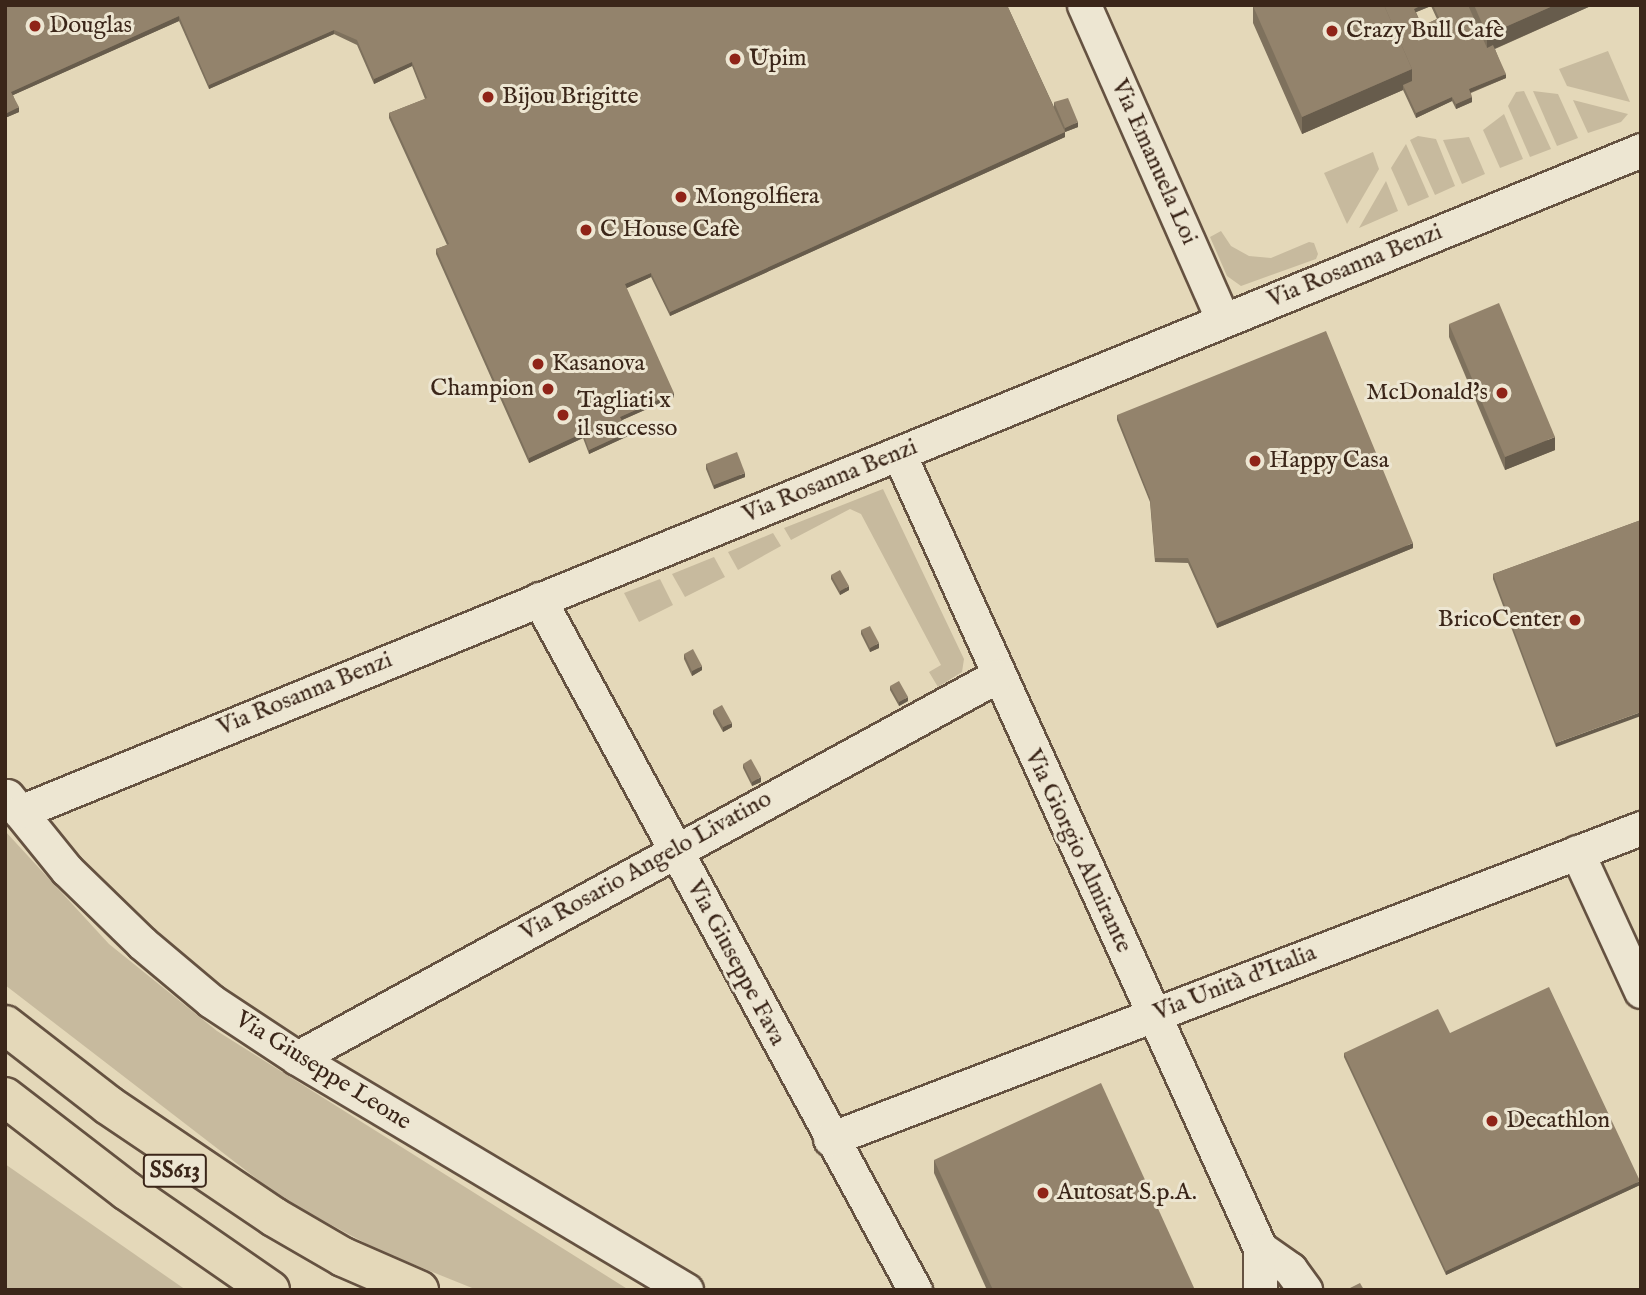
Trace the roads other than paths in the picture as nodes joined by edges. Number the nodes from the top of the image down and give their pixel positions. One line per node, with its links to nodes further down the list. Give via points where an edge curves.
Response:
1 (1084, 5): 3 (street, Via Emanuela Loi)
2 (1641, 150): 3 (street, Via Rosanna Benzi)
3 (1223, 320): 4 (street, Via Rosanna Benzi)
4 (899, 454): 5 (street, Via Rosanna Benzi); 6 (street, Via Giorgio Almirante)
5 (539, 599): 7 (street, Via Rosanna Benzi); 9 (street, Via Giuseppe Fava)
6 (997, 677): 9 (street, Via Rosario Angelo Livatino); 12 (street, Via Giorgio Almirante)
7 (12, 803): 15 (street, Via Giuseppe Leone, via 67,870 142,943 211,1001)
8 (1641, 828): 10 (street, Via Unità d'Italia)
9 (676, 850): 15 (street, Via Rosario Angelo Livatino); 17 (street, Via Giuseppe Fava)
10 (1577, 852): 11 (street); 12 (street, Via Unità d'Italia)
11 (1641, 991)
12 (1153, 1014): 17 (street, Via Unità d'Italia); 18 (street, Via Giorgio Almirante)
13 (5, 1026): 21 (highway, via 108,1105 274,1217 344,1257)
14 (5, 1041): 20 (highway, SS613, via 144,1150)
15 (297, 1058): 22 (street, Via Giuseppe Leone)
16 (5, 1097): 19 (highway, SS613, via 127,1191)
17 (830, 1139): 23 (street, Via Giuseppe Fava)
18 (1260, 1248): 24 (street, Via Giorgio Almirante); 25 (street, via 1290,1269)
19 (270, 1290)
20 (353, 1290)
21 (419, 1290)
22 (686, 1290)
23 (915, 1290)
24 (1260, 1290)
25 (1306, 1290)

